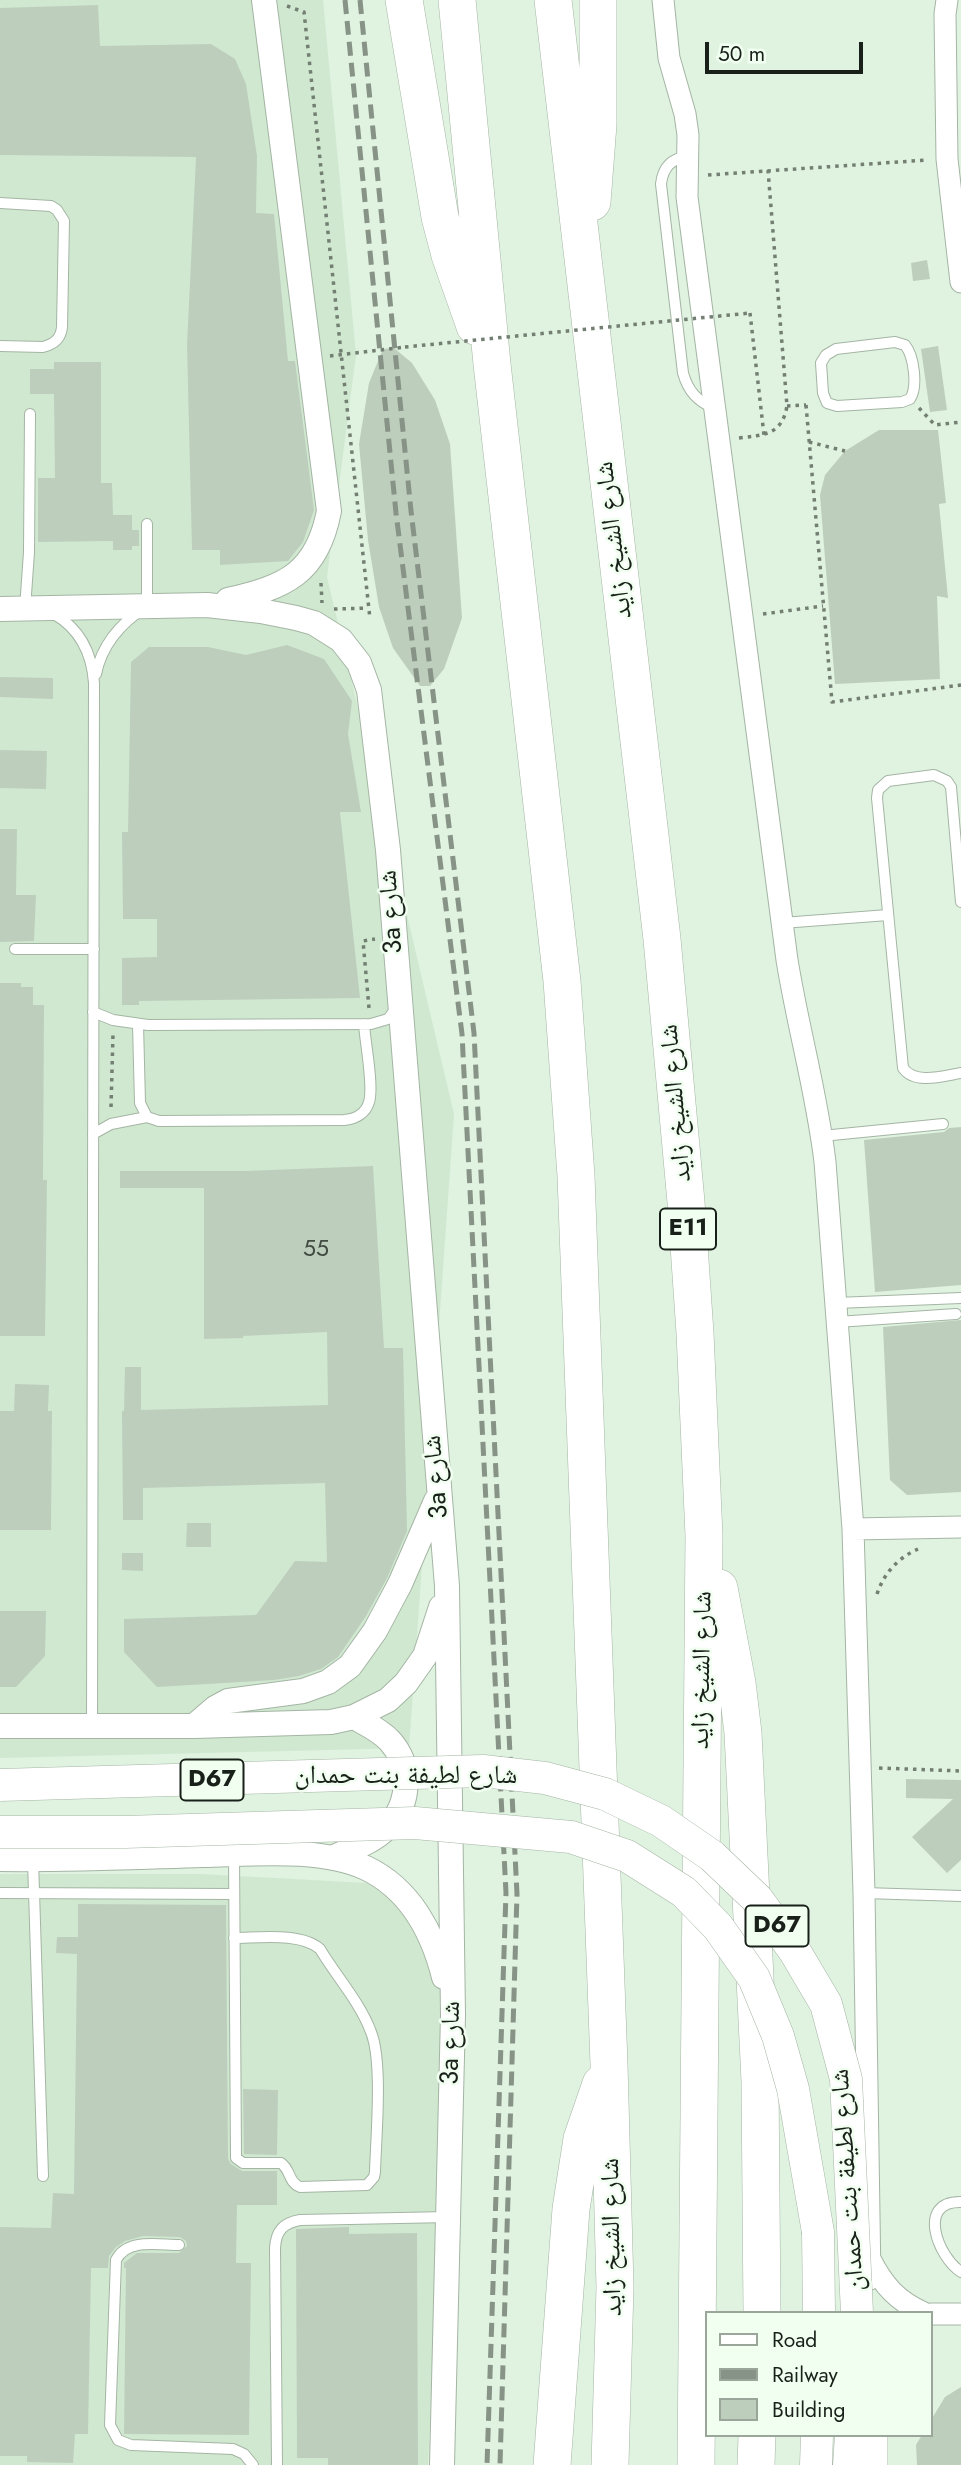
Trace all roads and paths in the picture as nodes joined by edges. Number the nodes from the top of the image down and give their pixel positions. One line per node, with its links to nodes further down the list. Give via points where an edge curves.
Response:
1 (404, 0): 18 (highway, via 440,217 462,292)
2 (457, 0): 18 (highway, شارع الشيخ زايد)
3 (553, 0): 13 (highway, شارع الشيخ زايد / E11)
4 (598, 0): 13 (highway, via 597,137)
5 (663, 0): 8 (street, via 669,58 685,114)
6 (272, 2): 16 (path, via 304,12); 17 (street)
7 (944, 5): 9 (street)
8 (688, 166): 10 (path); 26 (street, via 687,197)
9 (952, 168): 10 (path); 11 (street)
10 (768, 170): 22 (path)
11 (956, 194): 14 (street)
12 (0, 203): 15 (lane, via 44,204 57,210 64,221 62,333 43,347)
13 (583, 262): 64 (highway, شارع الشيخ زايد / E11, via 673,1044)
14 (961, 282)
15 (0, 346)
16 (342, 353): 17 (path); 25 (path, bridge, via 750,313); 35 (path)
17 (311, 360): 30 (street, via 329,510)
18 (492, 365): 87 (highway, شارع الشيخ زايد, via 570,1079)
19 (910, 399): 20 (lane); 20 (lane, via 915,390 911,355 905,345 895,342 836,349 826,355 821,363); 24 (path, via 935,425)
20 (827, 403): 21 (path)
21 (806, 405): 22 (path); 27 (path)
22 (787, 406): 25 (path, via 779,428)
23 (30, 414): 34 (lane, via 29,552)
24 (961, 422)
25 (764, 435): 26 (path)
26 (721, 440): 37 (street)
27 (809, 442): 28 (path); 33 (path)
28 (845, 451)
29 (147, 524): 32 (lane)
30 (313, 555): 31 (street, via 278,586); 36 (path, via 320,565)
31 (206, 605): 32 (street); 36 (street, 3a شارع)
32 (147, 606): 34 (street); 39 (lane, via 110,640)
33 (823, 606): 37 (path); 40 (path, via 832,702)
34 (15, 608): 39 (lane, via 57,615 71,626 89,653)
35 (368, 608): 36 (path); 38 (path)
36 (318, 616): 44 (street, 3a شارع, via 351,651 369,690)
37 (743, 617): 43 (street)
38 (370, 619)
39 (94, 683): 46 (lane)
40 (961, 685)
41 (961, 902): 42 (lane, via 951,787 934,775 888,780 877,798)
42 (888, 915): 43 (lane); 52 (lane, via 903,1068 921,1078)
43 (782, 923): 57 (street)
44 (394, 937): 47 (street, 3a شارع); 51 (path, via 363,941)
45 (15, 949): 46 (lane)
46 (94, 949): 48 (lane)
47 (400, 1002): 51 (lane, via 388,1019); 61 (street, 3a شارع)
48 (93, 1012): 49 (lane); 56 (lane)
49 (113, 1020): 50 (lane); 54 (path)
50 (138, 1024): 51 (lane); 53 (lane, via 140,1103)
51 (367, 1024): 53 (lane, via 369,1103 362,1114 351,1119 159,1121)
52 (961, 1073)
53 (147, 1117): 54 (lane)
54 (111, 1124): 56 (lane)
55 (943, 1124): 57 (lane)
56 (93, 1134): 71 (lane)
57 (822, 1136): 59 (street)
58 (961, 1298): 59 (lane)
59 (837, 1313): 60 (lane); 63 (street)
60 (956, 1314)
61 (439, 1494): 66 (street, 3a شارع); 70 (street, via 400,1584 350,1666 316,1687 228,1701)
62 (961, 1527): 63 (street)
63 (853, 1529): 81 (street)
64 (705, 1536): 94 (highway, via 729,1633 743,1733 760,2081); 111 (highway, شارع الشيخ زايد / E11)
65 (923, 1547): 67 (path, via 894,1565 881,1581)
66 (447, 1586): 68 (street, شارع لطيفة بنت حمدان, via 417,1670 388,1700); 86 (street, 3a شارع)
67 (874, 1601)
68 (354, 1717): 70 (street, شارع لطيفة بنت حمدان); 77 (street, via 397,1749 406,1789 404,1802 380,1835)
69 (0, 1726): 71 (street, شارع لطيفة بنت حمدان / D67)
70 (194, 1726): 71 (street, شارع لطيفة بنت حمدان / D67)
71 (92, 1727)
72 (878, 1768): 73 (path)
73 (961, 1771)
74 (0, 1785): 96 (main road, شارع لطيفة بنت حمدان / D67, bridge, via 483,1771 545,1778 605,1794 661,1821 712,1856 757,1899 826,2004 846,2079)
75 (0, 1832): 95 (main road, شارع لطيفة بنت حمدان / D67, bridge, via 415,1823 570,1836 627,1856 684,1892 719,1927 754,1978 793,2089 818,2232)
76 (234, 1854): 77 (street); 79 (street); 83 (lane)
77 (334, 1857): 86 (street, via 367,1868 386,1881 422,1919 435,1945)
78 (0, 1859): 79 (street)
79 (33, 1860): 82 (lane)
80 (0, 1893): 82 (lane)
81 (864, 1893): 84 (lane); 92 (street)
82 (34, 1894): 83 (lane); 88 (lane)
83 (234, 1894): 85 (lane)
84 (961, 1896)
85 (234, 1938): 85 (lane, via 236,2158 243,2163 281,2163 300,2188 367,2185 375,2172 377,2060 365,2019 314,1944 301,1939)
86 (453, 2015): 90 (street, 3a شارع)
87 (609, 2064): 109 (highway, via 592,2105 575,2174); 110 (highway, شارع الشيخ زايد, via 615,2287)
88 (43, 2176)
89 (961, 2202): 93 (lane, via 942,2206 936,2220 937,2239 949,2264)
90 (449, 2217): 107 (lane, via 300,2220 281,2228 275,2237); 108 (street, 3a شارع)
91 (179, 2245): 106 (lane, via 130,2246 116,2259 110,2425 118,2440 131,2445 233,2449)
92 (870, 2259): 97 (street); 98 (street, via 892,2294)
93 (961, 2272)
94 (762, 2311)
95 (819, 2311)
96 (858, 2311)
97 (870, 2311)
98 (919, 2311)
99 (933, 2314): 100 (street)
100 (961, 2314)
101 (758, 2437): 112 (highway)
102 (778, 2437): 113 (highway)
103 (817, 2437): 114 (main road)
104 (851, 2437): 115 (main road)
105 (869, 2437): 116 (highway)
106 (253, 2465)
107 (276, 2465)
108 (442, 2465)
109 (552, 2465)
110 (610, 2465)
111 (696, 2465)
112 (756, 2465)
113 (779, 2465)
114 (816, 2465)
115 (849, 2465)
116 (869, 2465)

